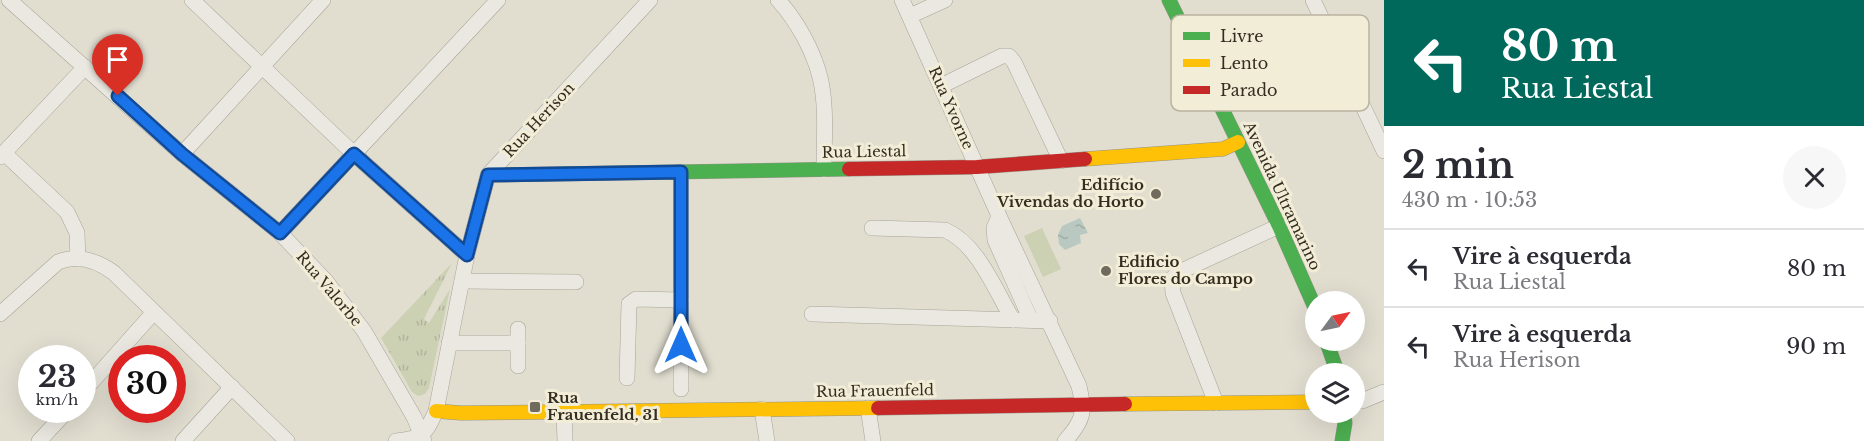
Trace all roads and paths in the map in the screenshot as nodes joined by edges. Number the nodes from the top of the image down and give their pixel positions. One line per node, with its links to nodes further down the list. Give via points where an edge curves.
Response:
1 (9, 0): 15 (street, Rua Valorbe)
2 (192, 0): 14 (street)
3 (323, 0): 14 (street)
4 (498, 0): 22 (street)
5 (650, 0): 28 (street, Rua Herison)
6 (778, 0): 26 (street, via 796,25 820,77)
7 (902, 0): 13 (street, Rua Yvorne)
8 (945, 0): 13 (street)
9 (1169, 0): 11 (street, Avenida Ultramarino)
10 (1312, 0): 12 (street)
11 (1176, 15)
12 (1319, 15)
13 (910, 16): 16 (street, Rua Yvorne)
14 (262, 66): 21 (street); 22 (street)
15 (85, 67): 21 (street, Rua Valorbe); 23 (street)
16 (941, 86): 24 (street, via 1009,56); 25 (street, Rua Yvorne)
17 (1223, 111): 19 (street, Avenida Ultramarino)
18 (1365, 111): 20 (street)
19 (1238, 142): 24 (street, Rua Liestal, via 1223,149); 30 (street, Avenida Ultramarino)
20 (1384, 151)
21 (182, 154): 32 (street, Rua Valorbe)
22 (354, 154): 32 (street); 33 (street)
23 (2, 155): 34 (street, via 67,212 77,233)
24 (1061, 161): 25 (street, Rua Liestal)
25 (977, 167): 26 (street, Rua Liestal); 29 (street, Rua Yvorne)
26 (824, 169): 27 (street, Rua Liestal)
27 (681, 172): 28 (street, Rua Liestal); 38 (street)
28 (488, 175): 33 (street, Rua Herison)
29 (999, 216): 43 (street, Rua Yvorne, via 995,240); 44 (street, Rua Yvorne)
30 (1279, 226): 37 (street, Avenida Ultramarino); 54 (street, via 1177,273 1171,283)
31 (872, 228): 42 (street, via 945,230 964,240)
32 (280, 233): 62 (street, Rua Valorbe, via 350,310)
33 (467, 255): 35 (street, Rua Herison)
34 (78, 259): 39 (street, via 103,265); 40 (street, via 58,262)
35 (462, 281): 36 (street); 45 (street, Rua Herison)
36 (576, 282)
37 (1308, 291)
38 (681, 300): 48 (street, via 636,299 628,304); 50 (street)
39 (154, 312): 47 (street); 49 (street)
40 (0, 314)
41 (812, 314): 42 (street)
42 (1013, 320): 43 (street)
43 (1031, 320): 44 (street)
44 (1050, 321): 55 (street, Rua Yvorne)
45 (449, 343): 46 (street, via 518,336); 58 (street, Rua Herison)
46 (518, 366)
47 (96, 377)
48 (627, 378)
49 (232, 387): 64 (street); 65 (street)
50 (681, 389)
51 (1384, 392): 52 (street)
52 (1365, 400)
53 (1305, 402): 54 (street, Rua Frauenfeld)
54 (1216, 403): 55 (street, Rua Frauenfeld)
55 (1084, 406): 56 (street, Rua Frauenfeld); 70 (street)
56 (868, 408): 57 (street, Rua Frauenfeld); 69 (street)
57 (762, 409): 59 (street, Rua Frauenfeld); 68 (street)
58 (436, 411): 59 (street, Rua Frauenfeld); 62 (street, Rua Herison)
59 (564, 412): 67 (street)
60 (56, 423): 63 (street)
61 (1345, 423): 71 (street)
62 (424, 438): 66 (street)
63 (39, 441)
64 (183, 441)
65 (287, 441)
66 (396, 441)
67 (565, 441)
68 (767, 441)
69 (873, 441)
70 (1065, 441)
71 (1342, 441)

